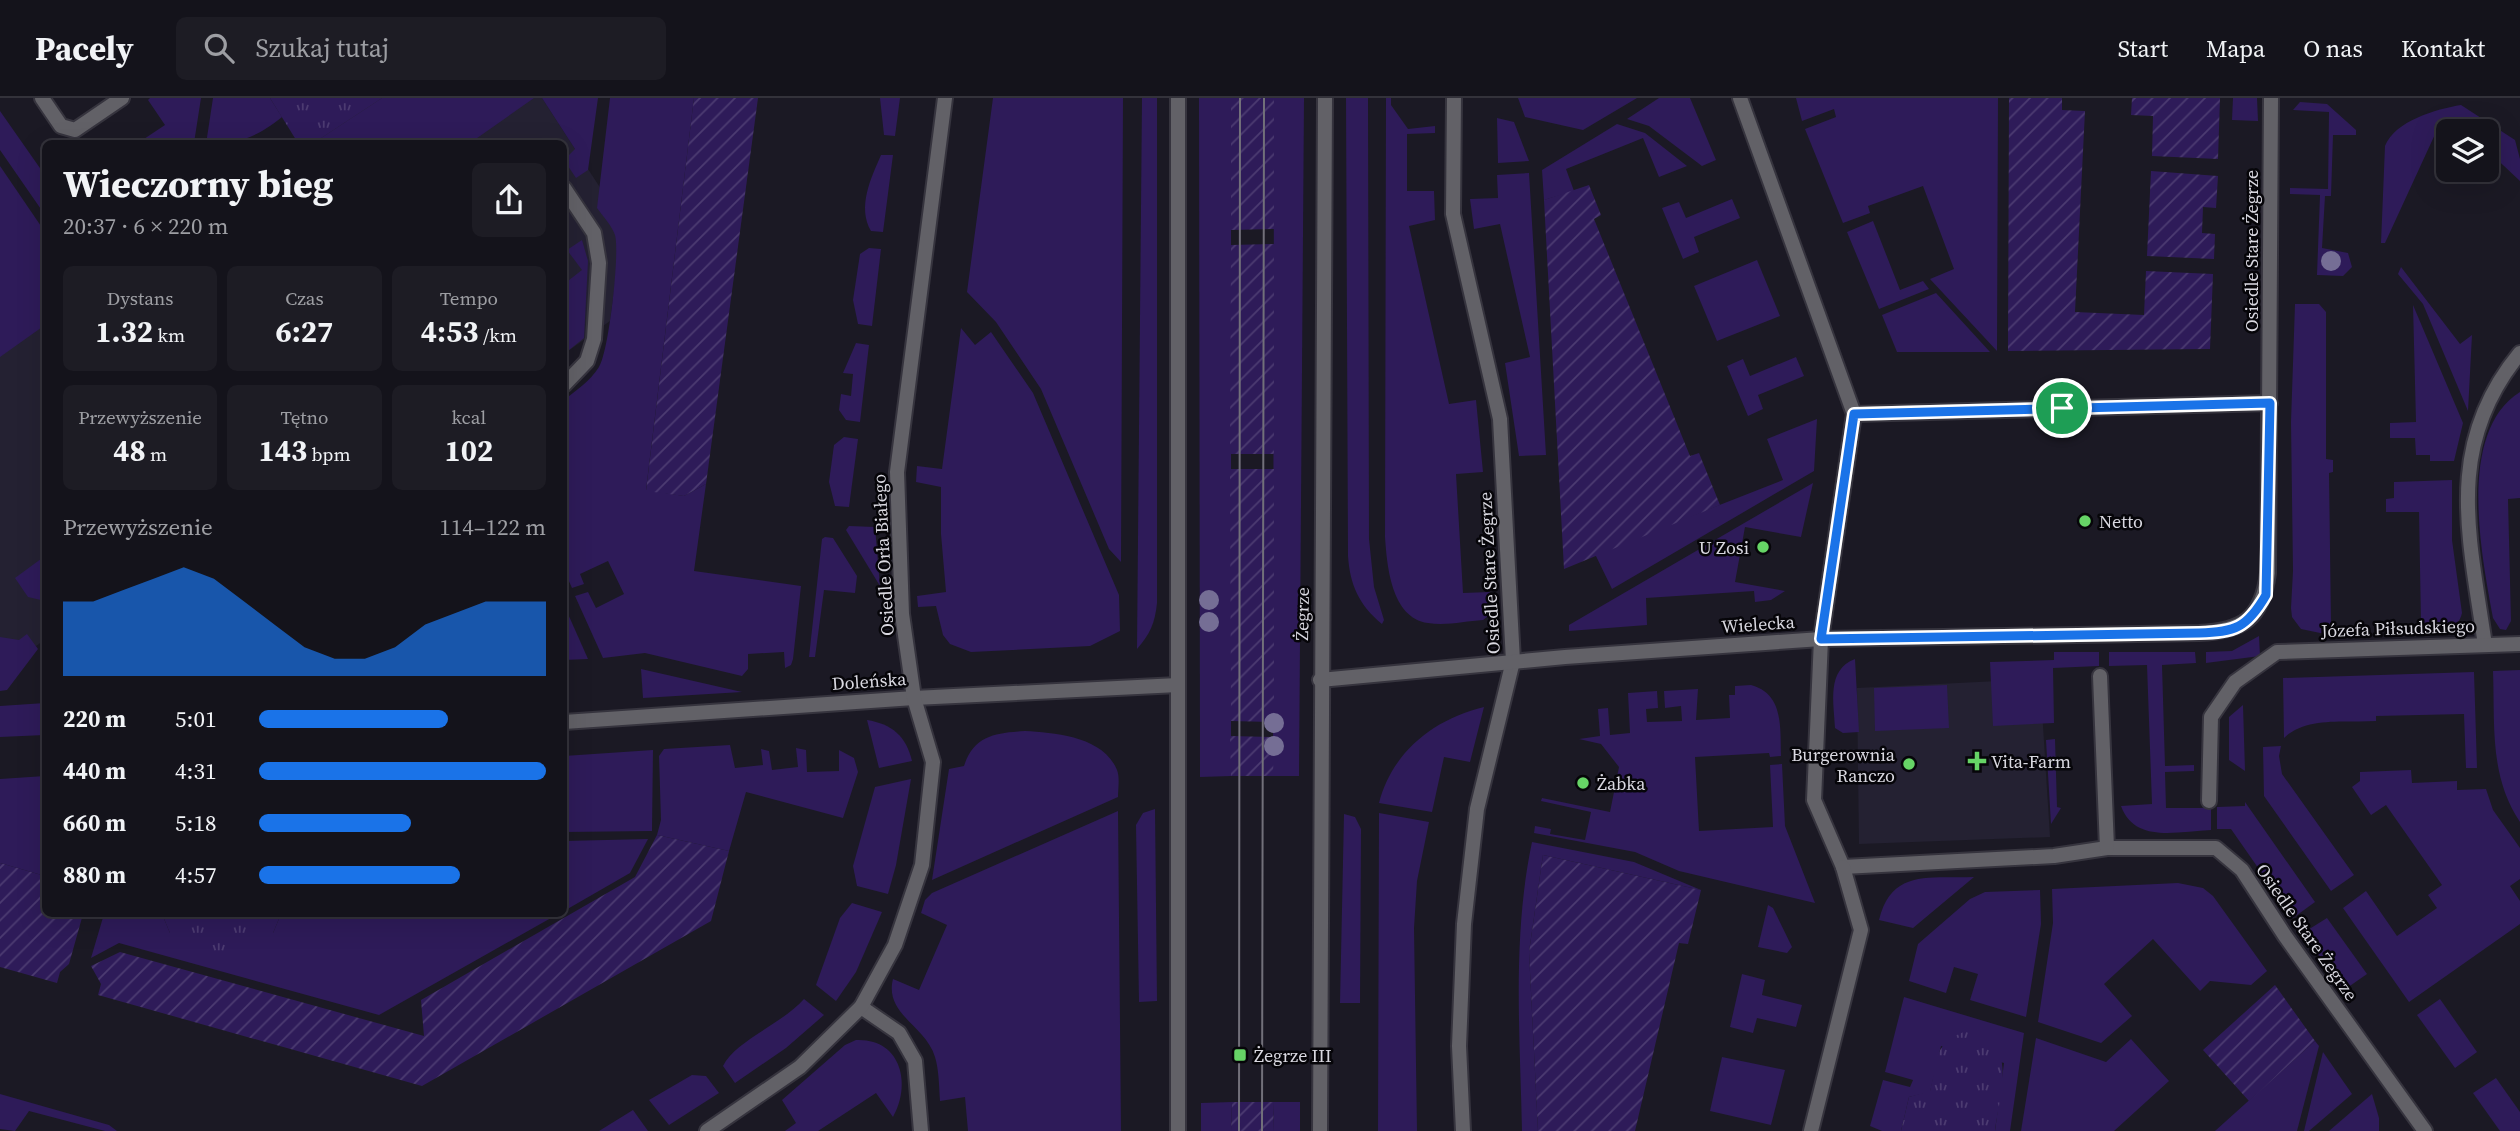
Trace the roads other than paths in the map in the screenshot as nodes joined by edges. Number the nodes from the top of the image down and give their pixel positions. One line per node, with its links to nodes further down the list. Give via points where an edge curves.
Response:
1 (42, 98): 2 (street, via 61,126 75,130)
2 (122, 98)
3 (945, 98): 22 (street, Osiedle Orła Białego, via 897,472 902,614)
4 (1178, 98): 21 (street)
5 (1325, 98): 20 (street, Żegrze)
6 (1454, 98): 18 (street, Osiedle Stare Żegrze, via 1454,214 1500,419)
7 (1740, 98): 13 (street)
8 (2271, 98): 12 (street, Osiedle Stare Żegrze)
9 (567, 192): 11 (street, via 594,233 599,263 594,339 587,361)
10 (2520, 353): 17 (street, via 2482,410 2468,477 2468,517)
11 (567, 382)
12 (2270, 403): 13 (street); 14 (street, Osiedle Stare Żegrze, via 2266,595 2239,627)
13 (1854, 414): 15 (street)
14 (2199, 633): 15 (street, Wielecka)
15 (1821, 639): 18 (street, Wielecka); 26 (street, via 1814,800)
16 (2520, 644): 17 (street, Józefa Piłsudskiego)
17 (2485, 645): 24 (street, Józefa Piłsudskiego, via 2277,652 2235,682 2211,717)
18 (1513, 662): 20 (street, Wielecka); 32 (street, Osiedle Stare Żegrze, via 1477,809 1464,924 1459,1046)
19 (2100, 676): 25 (street)
20 (1320, 680): 31 (street, Żegrze)
21 (1178, 685): 22 (street, Doleńska); 30 (street)
22 (914, 698): 23 (street, Doleńska); 27 (street, Osiedle Orła Białego, via 933,762 922,864 895,944)
23 (567, 722)
24 (2209, 801)
25 (2107, 848): 26 (street, Osiedle Stare Żegrze, via 2054,856); 34 (street, Osiedle Stare Żegrze, via 2216,848 2242,870)
26 (1843, 867): 33 (street, via 1861,930)
27 (861, 1007): 28 (street, Osiedle Orła Białego, via 800,1067); 29 (street, via 899,1033 915,1061)
28 (707, 1131)
29 (921, 1131)
30 (1178, 1131)
31 (1320, 1131)
32 (1463, 1131)
33 (1811, 1131)
34 (2425, 1131)

